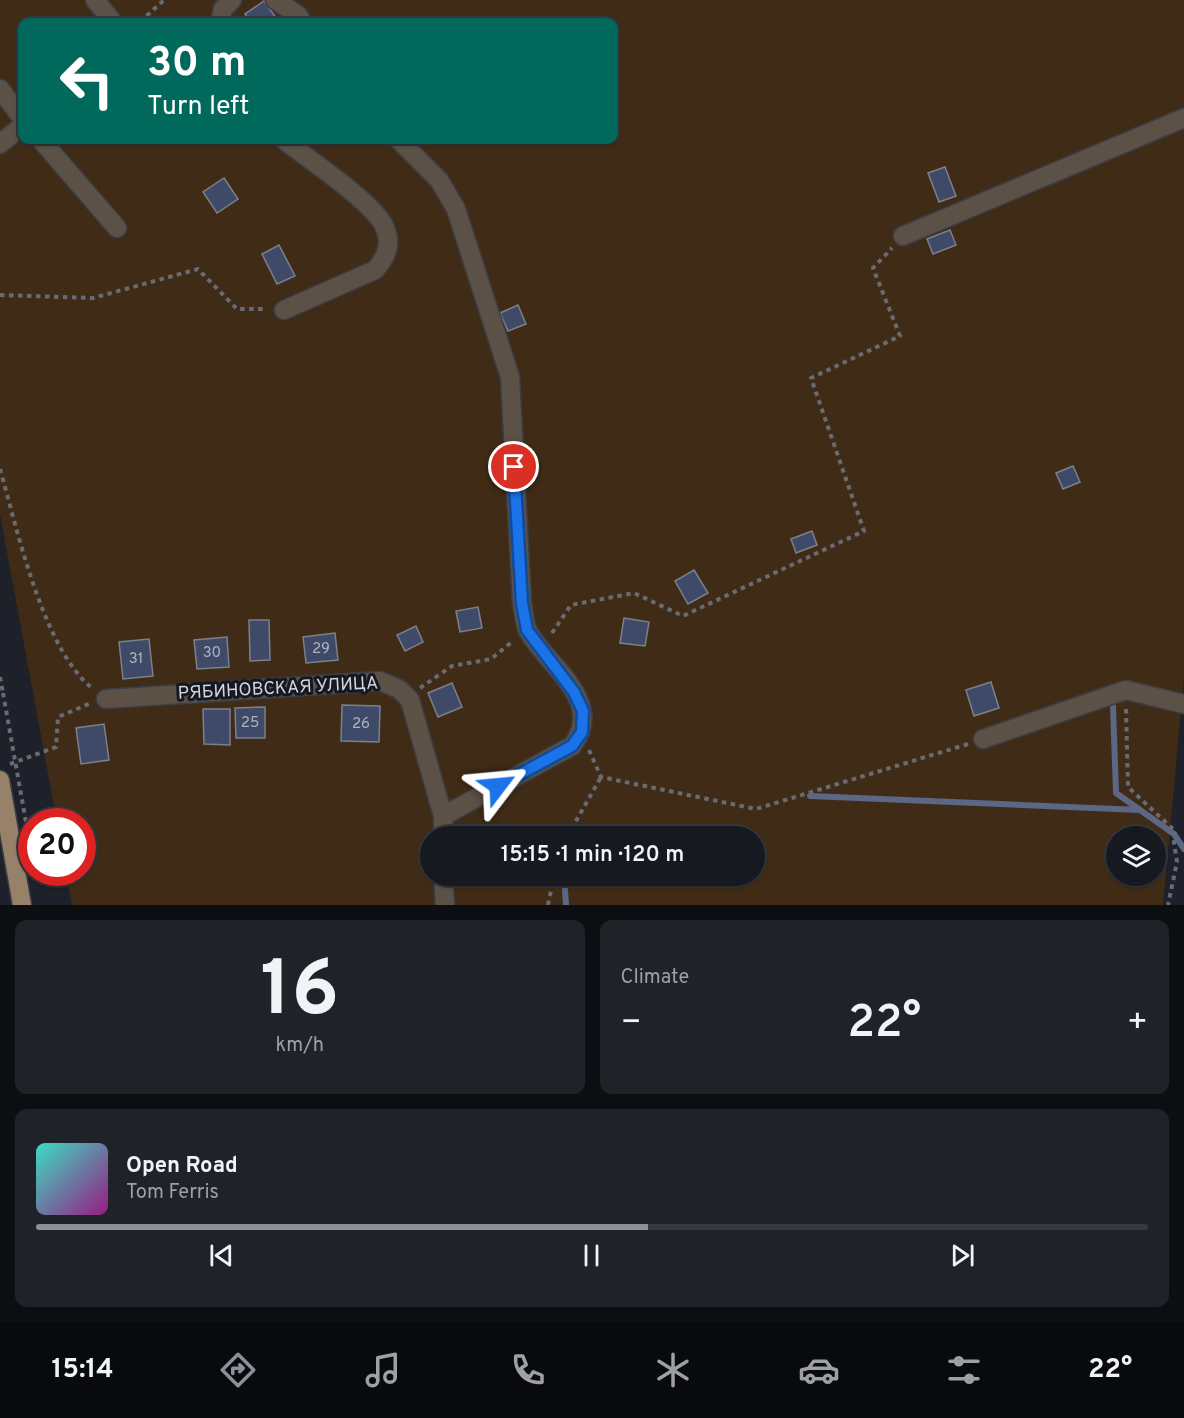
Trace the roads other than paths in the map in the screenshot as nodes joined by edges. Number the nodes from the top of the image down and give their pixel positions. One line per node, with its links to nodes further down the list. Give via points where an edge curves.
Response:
1 (95, 0): 4 (street)
2 (232, 0): 5 (street)
3 (275, 0): 6 (street)
4 (110, 18)
5 (221, 18)
6 (300, 18)
7 (0, 89): 8 (street)
8 (18, 113)
9 (1184, 118): 16 (street)
10 (18, 129): 11 (street)
11 (0, 144)
12 (44, 144): 15 (street)
13 (289, 144): 17 (street, via 372,210 385,227 388,244 386,258 375,270)
14 (403, 144): 22 (street, via 439,180 456,209 510,377 522,603 527,630 574,692 583,711 582,732 572,746)
15 (117, 228)
16 (903, 236)
17 (284, 310)
18 (106, 699): 22 (street, РЯБИНОВСКАЯ УЛИЦА, via 380,681 399,689 410,700)
19 (1184, 704): 20 (street, via 1126,690)
20 (983, 739)
21 (0, 780): 25 (main road)
22 (443, 816): 23 (street)
23 (443, 826)
24 (444, 886): 26 (street)
25 (22, 905)
26 (445, 905)

